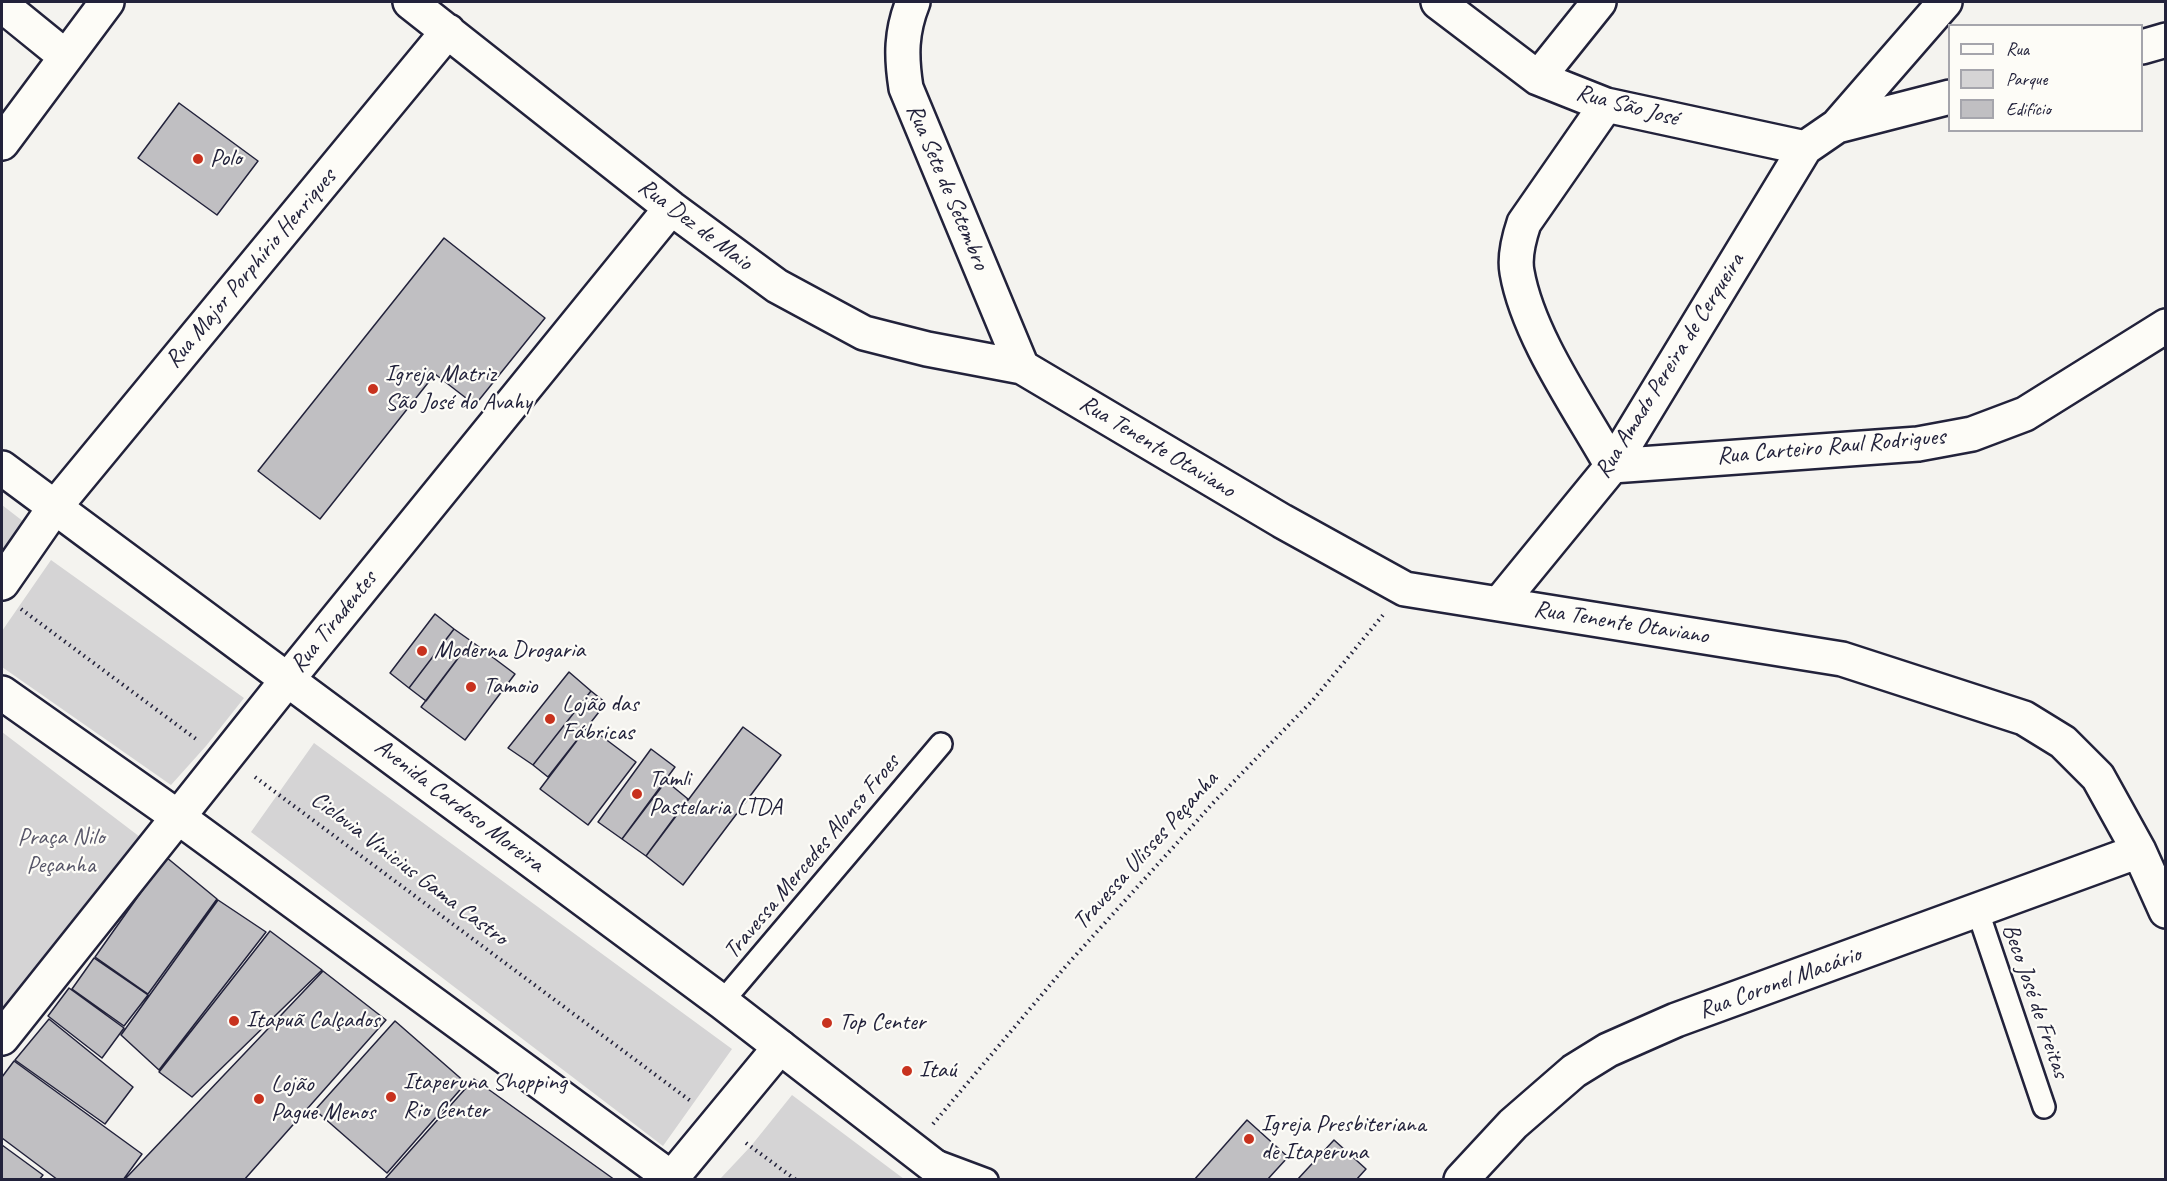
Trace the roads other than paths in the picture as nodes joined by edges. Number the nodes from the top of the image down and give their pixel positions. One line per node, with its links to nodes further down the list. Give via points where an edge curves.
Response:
1 (107, 2): 11 (main road)
2 (410, 2): 8 (main road, Rua Dez de Maio)
3 (913, 2): 20 (main road, Rua Sete de Setembro, via 903,27 906,88)
4 (1438, 2): 12 (main road, Rua São José)
5 (1599, 2): 12 (main road)
6 (1945, 2): 15 (main road)
7 (2, 5): 11 (main road)
8 (448, 31): 18 (main road, Rua Dez de Maio); 23 (main road, Rua Major Porphírio Henriques)
9 (2166, 40): 10 (main road)
10 (2143, 47)
11 (66, 57): 16 (main road)
12 (1538, 78): 14 (main road, Rua São José)
13 (1948, 98): 15 (main road)
14 (1606, 105): 17 (main road, Rua São José); 21 (main road, via 1524,223 1516,270 1542,343)
15 (1837, 126): 17 (main road)
16 (2, 143)
17 (1805, 148): 21 (main road, Rua Amado Pereira de Cerqueira)
18 (671, 208): 20 (main road, Rua Dez de Maio, via 777,286 864,333 927,350); 26 (main road, Rua Tiradentes)
19 (2166, 326): 21 (main road, Rua Carteiro Raul Rodrigues, via 2025,414 1972,434 1918,444)
20 (1022, 367): 25 (main road, Rua Tenente Otaviano, via 1405,589)
21 (1612, 466): 25 (main road, Rua Amado Pereira de Cerqueira)
22 (2, 468): 23 (main road, Avenida Cardoso Moreira)
23 (54, 508): 24 (main road, Rua Major Porphírio Henriques); 26 (main road, Avenida Cardoso Moreira)
24 (10, 595)
25 (1499, 604): 30 (main road, Rua Tenente Otaviano, via 1842,659 2024,718 2063,742 2098,777)
26 (288, 679): 29 (main road, Rua Tiradentes); 33 (main road, Avenida Cardoso Moreira)
27 (2, 693): 29 (main road)
28 (941, 744): 33 (lane, Travessa Mercedes Alonso Froes)
29 (178, 817): 34 (main road, Rua Tiradentes); 38 (main road)
30 (2139, 851): 31 (main road, Rua Tenente Otaviano); 32 (main road, Rua Coronel Macário)
31 (2166, 911)
32 (1978, 912): 36 (lane, Beco José de Freitas); 41 (main road, Rua Coronel Macário, via 1676,1020 1608,1050 1546,1092)
33 (722, 1002): 35 (main road, Avenida Cardoso Moreira)
34 (2, 1038)
35 (780, 1047): 37 (main road, Avenida Cardoso Moreira); 38 (main road)
36 (2044, 1107)
37 (911, 1150): 39 (main road, Avenida Cardoso Moreira); 40 (lane, Avenida Cardoso Moreira)
38 (672, 1179)
39 (952, 1179)
40 (987, 1179)
41 (1461, 1179)

